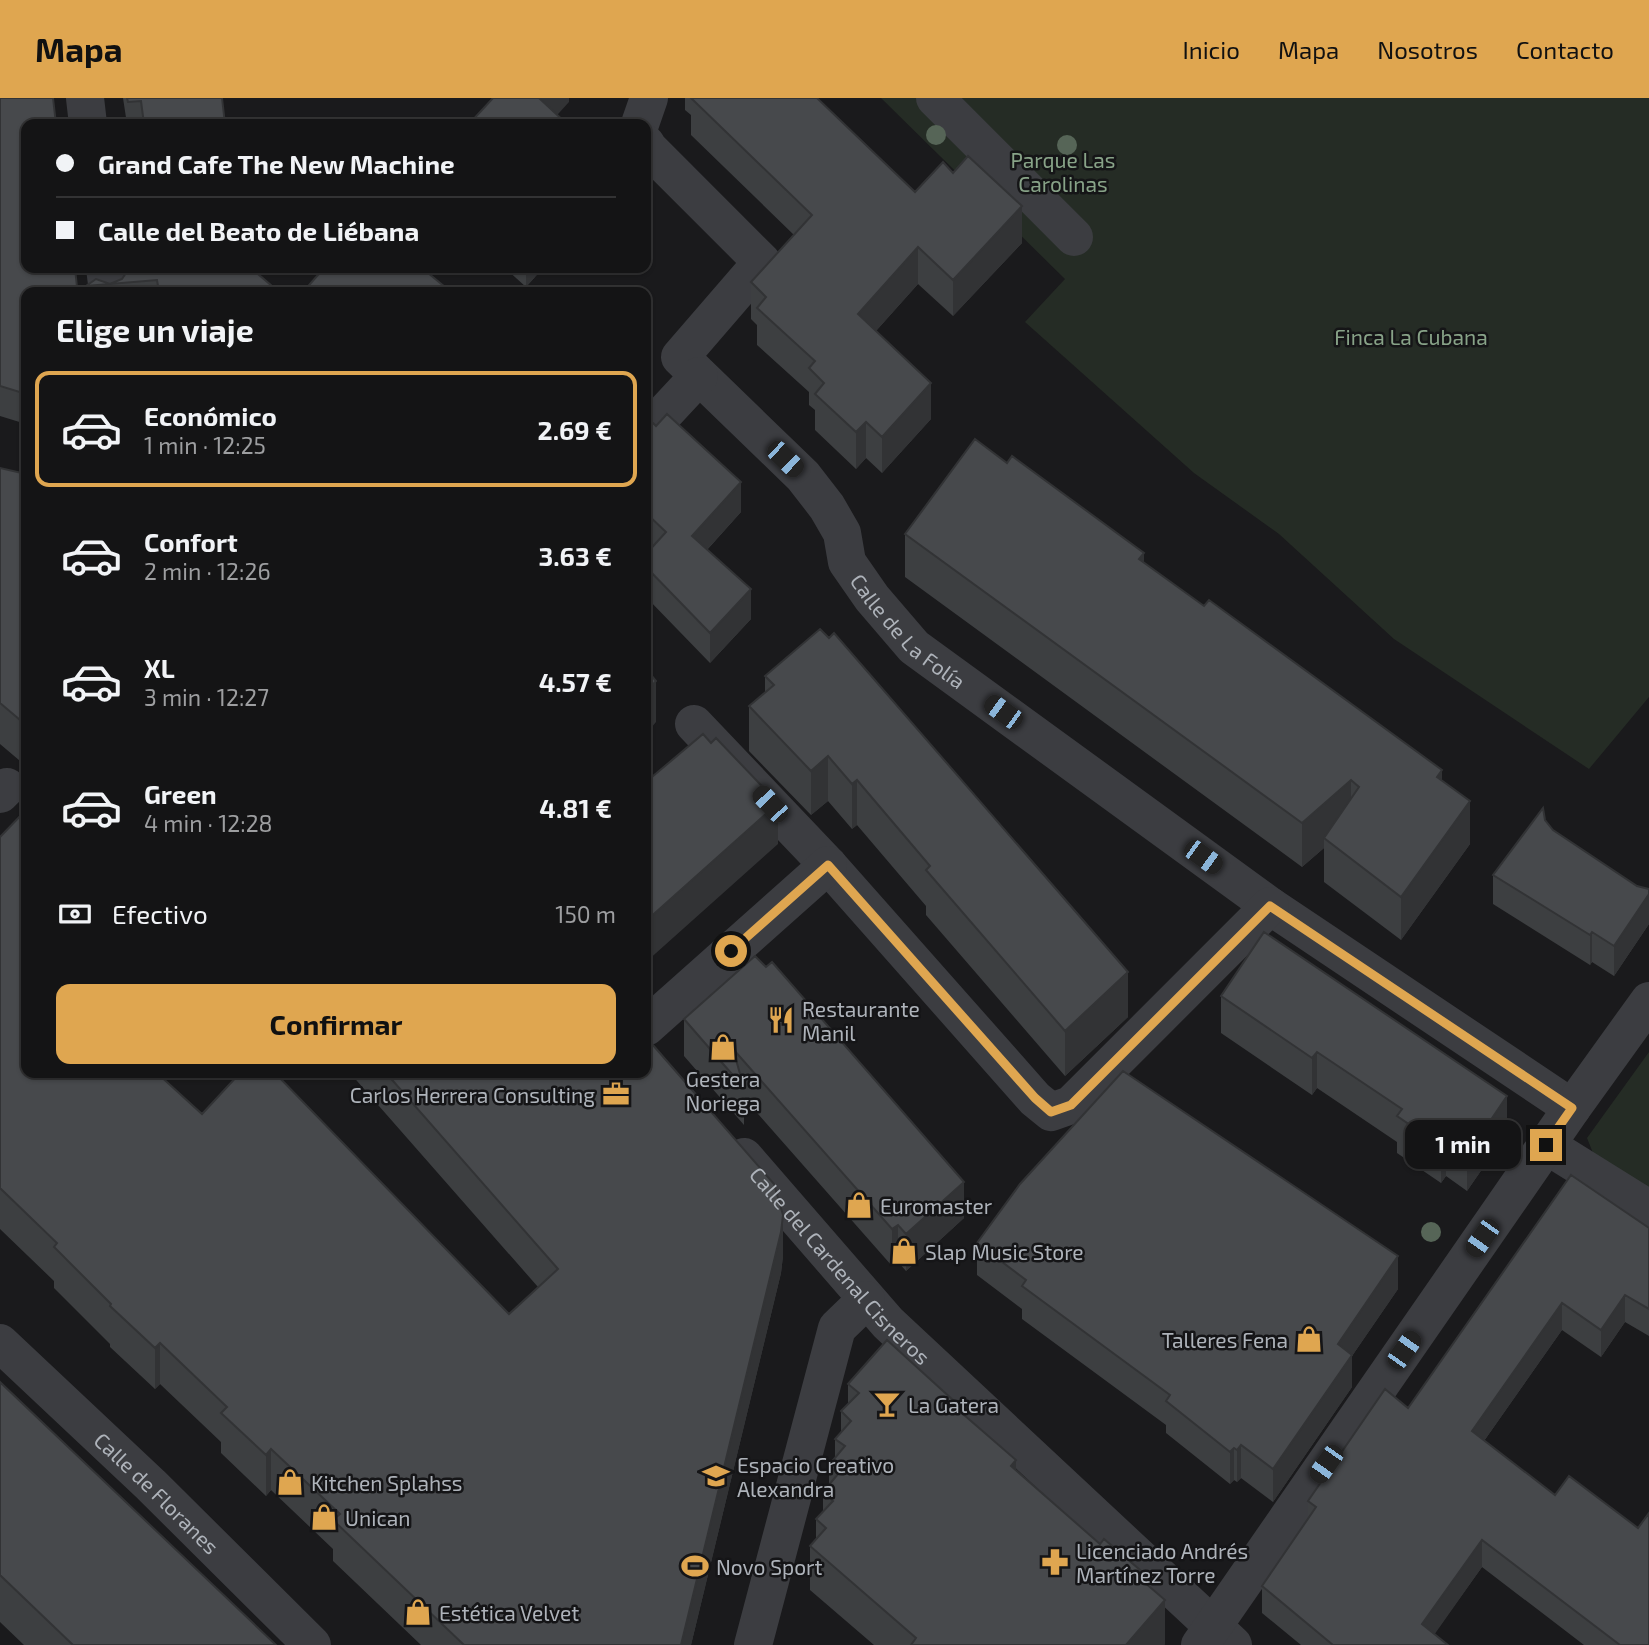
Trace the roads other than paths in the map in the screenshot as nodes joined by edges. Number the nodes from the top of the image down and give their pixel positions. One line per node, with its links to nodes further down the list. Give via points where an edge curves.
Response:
1 (85, 98): 4 (street)
2 (649, 98): 5 (street)
3 (935, 98): 7 (street)
4 (87, 119)
5 (647, 119)
6 (651, 145): 8 (street, Calle de La Folía, via 762,262 680,357)
7 (1074, 237)
8 (699, 376): 9 (street); 12 (street, Calle de La Folía, via 803,476 842,533 847,562 914,647)
9 (651, 428)
10 (694, 724): 11 (street)
11 (828, 865): 12 (street, via 1051,1112 1071,1105); 14 (street)
12 (1270, 906): 15 (street, Calle de La Folía)
13 (1649, 1001): 15 (street)
14 (651, 1041)
15 (1572, 1108): 17 (street)
16 (718, 1128): 19 (street, Calle del Cardenal Cisneros)
17 (1546, 1145): 18 (street); 21 (street)
18 (1649, 1209)
19 (866, 1300): 21 (street, Calle del Cardenal Cisneros); 23 (street, via 837,1328)
20 (0, 1343): 22 (street, Calle de Floranes)
21 (1215, 1639)
22 (312, 1645)
23 (753, 1645)

